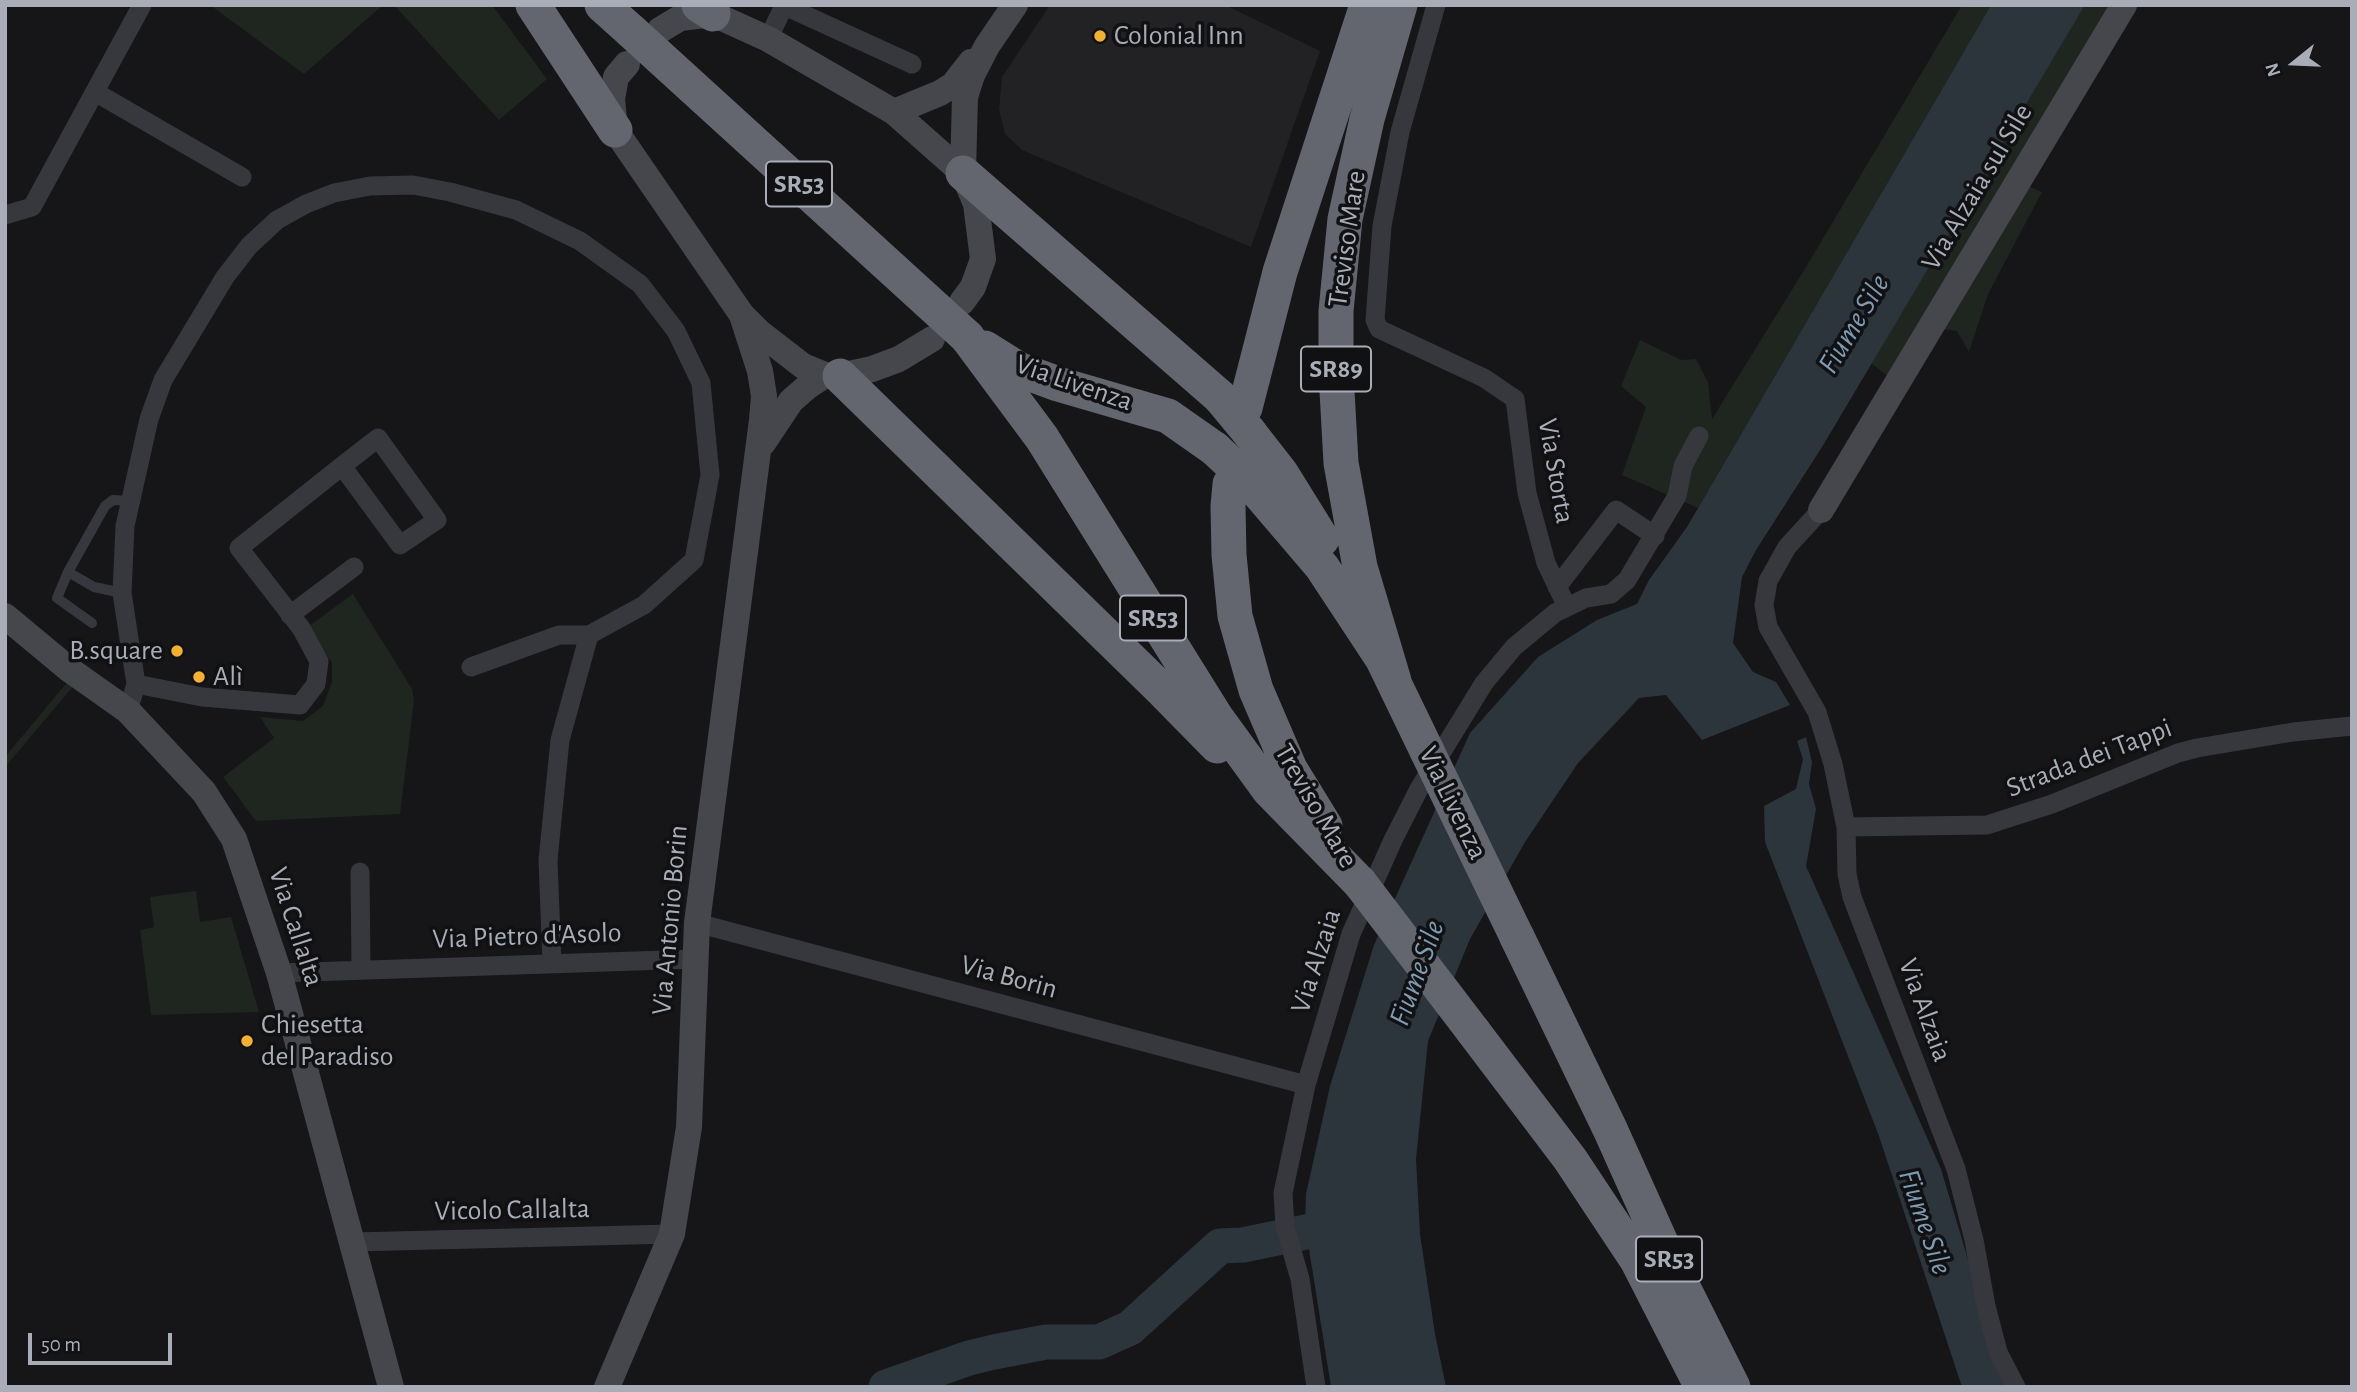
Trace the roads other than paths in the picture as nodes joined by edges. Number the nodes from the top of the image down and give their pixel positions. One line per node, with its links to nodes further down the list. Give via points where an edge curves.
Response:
1 (142, 5): 15 (street)
2 (533, 5): 17 (highway)
3 (602, 5): 12 (highway, SR53)
4 (1015, 5): 13 (main road)
5 (1367, 5): 26 (highway, Treviso Mare / SR89)
6 (1400, 5): 43 (highway, Treviso Mare / SR89, via 1367,119 1345,219 1336,311 1341,463 1360,567)
7 (1436, 5): 36 (street, Via Storta, via 1400,132 1382,226 1375,320 1379,329 1485,378 1515,399 1527,494)
8 (2124, 5): 32 (main road, Via Alzaia sul Sile)
9 (784, 6): 11 (street); 14 (street)
10 (706, 10): 11 (main road); 12 (main road, via 680,18)
11 (768, 39): 16 (main road)
12 (639, 42): 17 (main road, via 616,77 612,99); 23 (highway, SR53, bridge)
13 (987, 46): 16 (main road, via 953,85); 18 (main road, via 965,97)
14 (912, 64)
15 (95, 92): 19 (street); 20 (street, via 32,207)
16 (894, 112): 18 (main road)
17 (615, 130): 22 (main road)
18 (963, 173): 21 (main road, via 975,204 983,259 974,287); 26 (highway)
19 (242, 177)
20 (5, 215)
21 (962, 302)
22 (742, 315): 25 (main road, via 803,366); 28 (main road, Via Antonio Borin, via 764,396)
23 (967, 337): 30 (highway, Via Livenza / SR53, bridge, via 1020,370 1168,416 1215,449); 49 (highway, Via Livenza / SR53, via 1042,438 1216,717)
24 (932, 339): 25 (main road, via 872,369)
25 (833, 376): 28 (main road, Via Antonio Borin, via 807,387 791,401); 49 (highway, via 1251,781)
26 (1238, 413): 43 (highway, via 1281,473)
27 (1699, 436): 33 (street, Via Alzaia, via 1683,466 1677,496)
28 (760, 447): 53 (main road, Via Antonio Borin)
29 (342, 466): 29 (street, via 377,438 437,520 400,545); 39 (street, via 239,548)
30 (1238, 481): 45 (highway, Via Livenza / SR53, via 1322,567); 52 (highway, Treviso Mare, via 1229,555 1235,617 1256,690 1290,769)
31 (130, 501): 35 (lane, via 113,500 105,506); 37 (street); 42 (street, via 163,380 225,277 277,220 334,193 370,186 413,185 516,210 580,241 640,284 676,331 701,383 710,475 694,560 644,605)
32 (1821, 510): 50 (street, Via Alzaia, via 1787,547 1768,581 1764,605 1768,627 1816,712)
33 (1654, 536): 36 (street, Via Storta, via 1616,510); 38 (street, Via Alzaia, via 1627,580 1611,594)
34 (354, 566): 39 (street)
35 (68, 572): 37 (lane, via 94,587); 41 (lane, via 57,598)
36 (1557, 587): 38 (street, Via Storta)
37 (122, 593): 46 (street)
38 (1567, 607): 58 (street, Via Alzaia, via 1514,647 1484,682 1419,789 1352,934)
39 (290, 615): 46 (street, via 319,661 316,684 300,705 202,697)
40 (5, 616): 47 (main road, Via Callalta)
41 (92, 623)
42 (589, 635): 44 (street, via 559,635); 55 (street, via 560,740 548,860)
43 (1381, 642): 45 (highway, Treviso Mare / SR89)
44 (471, 667)
45 (1394, 681): 65 (highway, Via Livenza / SR53, bridge)
46 (136, 684): 47 (street)
47 (128, 711): 57 (main road, Via Callalta, via 204,792 234,838)
48 (2352, 726): 50 (street, Strada dei Tappi, via 2178,753 1987,825)
49 (1269, 790): 52 (highway, Via Livenza / SR53)
50 (1846, 827): 66 (street, Via Alzaia, via 1852,897 1956,1169 1998,1352)
51 (360, 872): 56 (street)
52 (1360, 883): 64 (highway, Via Livenza / SR53, bridge, via 1570,1159 1637,1261)
53 (698, 923): 54 (main road, Via Antonio Borin); 58 (street, Via Borin)
54 (695, 959): 55 (street, Via Pietro d'Asolo); 59 (main road, Via Antonio Borin, via 689,1127)
55 (552, 964): 56 (street, Via Pietro d'Asolo)
56 (361, 970): 57 (street, Via Pietro d'Asolo)
57 (279, 973): 60 (main road, Via Callalta)
58 (1306, 1085): 63 (street, Via Alzaia, via 1283,1194 1285,1227 1300,1279)
59 (672, 1234): 60 (street, Vicolo Callalta); 62 (main road, Via Antonio Borin)
60 (354, 1242): 61 (main road, Via Callalta)
61 (391, 1387)
62 (607, 1387)
63 (1316, 1387)
64 (1702, 1387)
65 (1733, 1387)
66 (2016, 1387)

